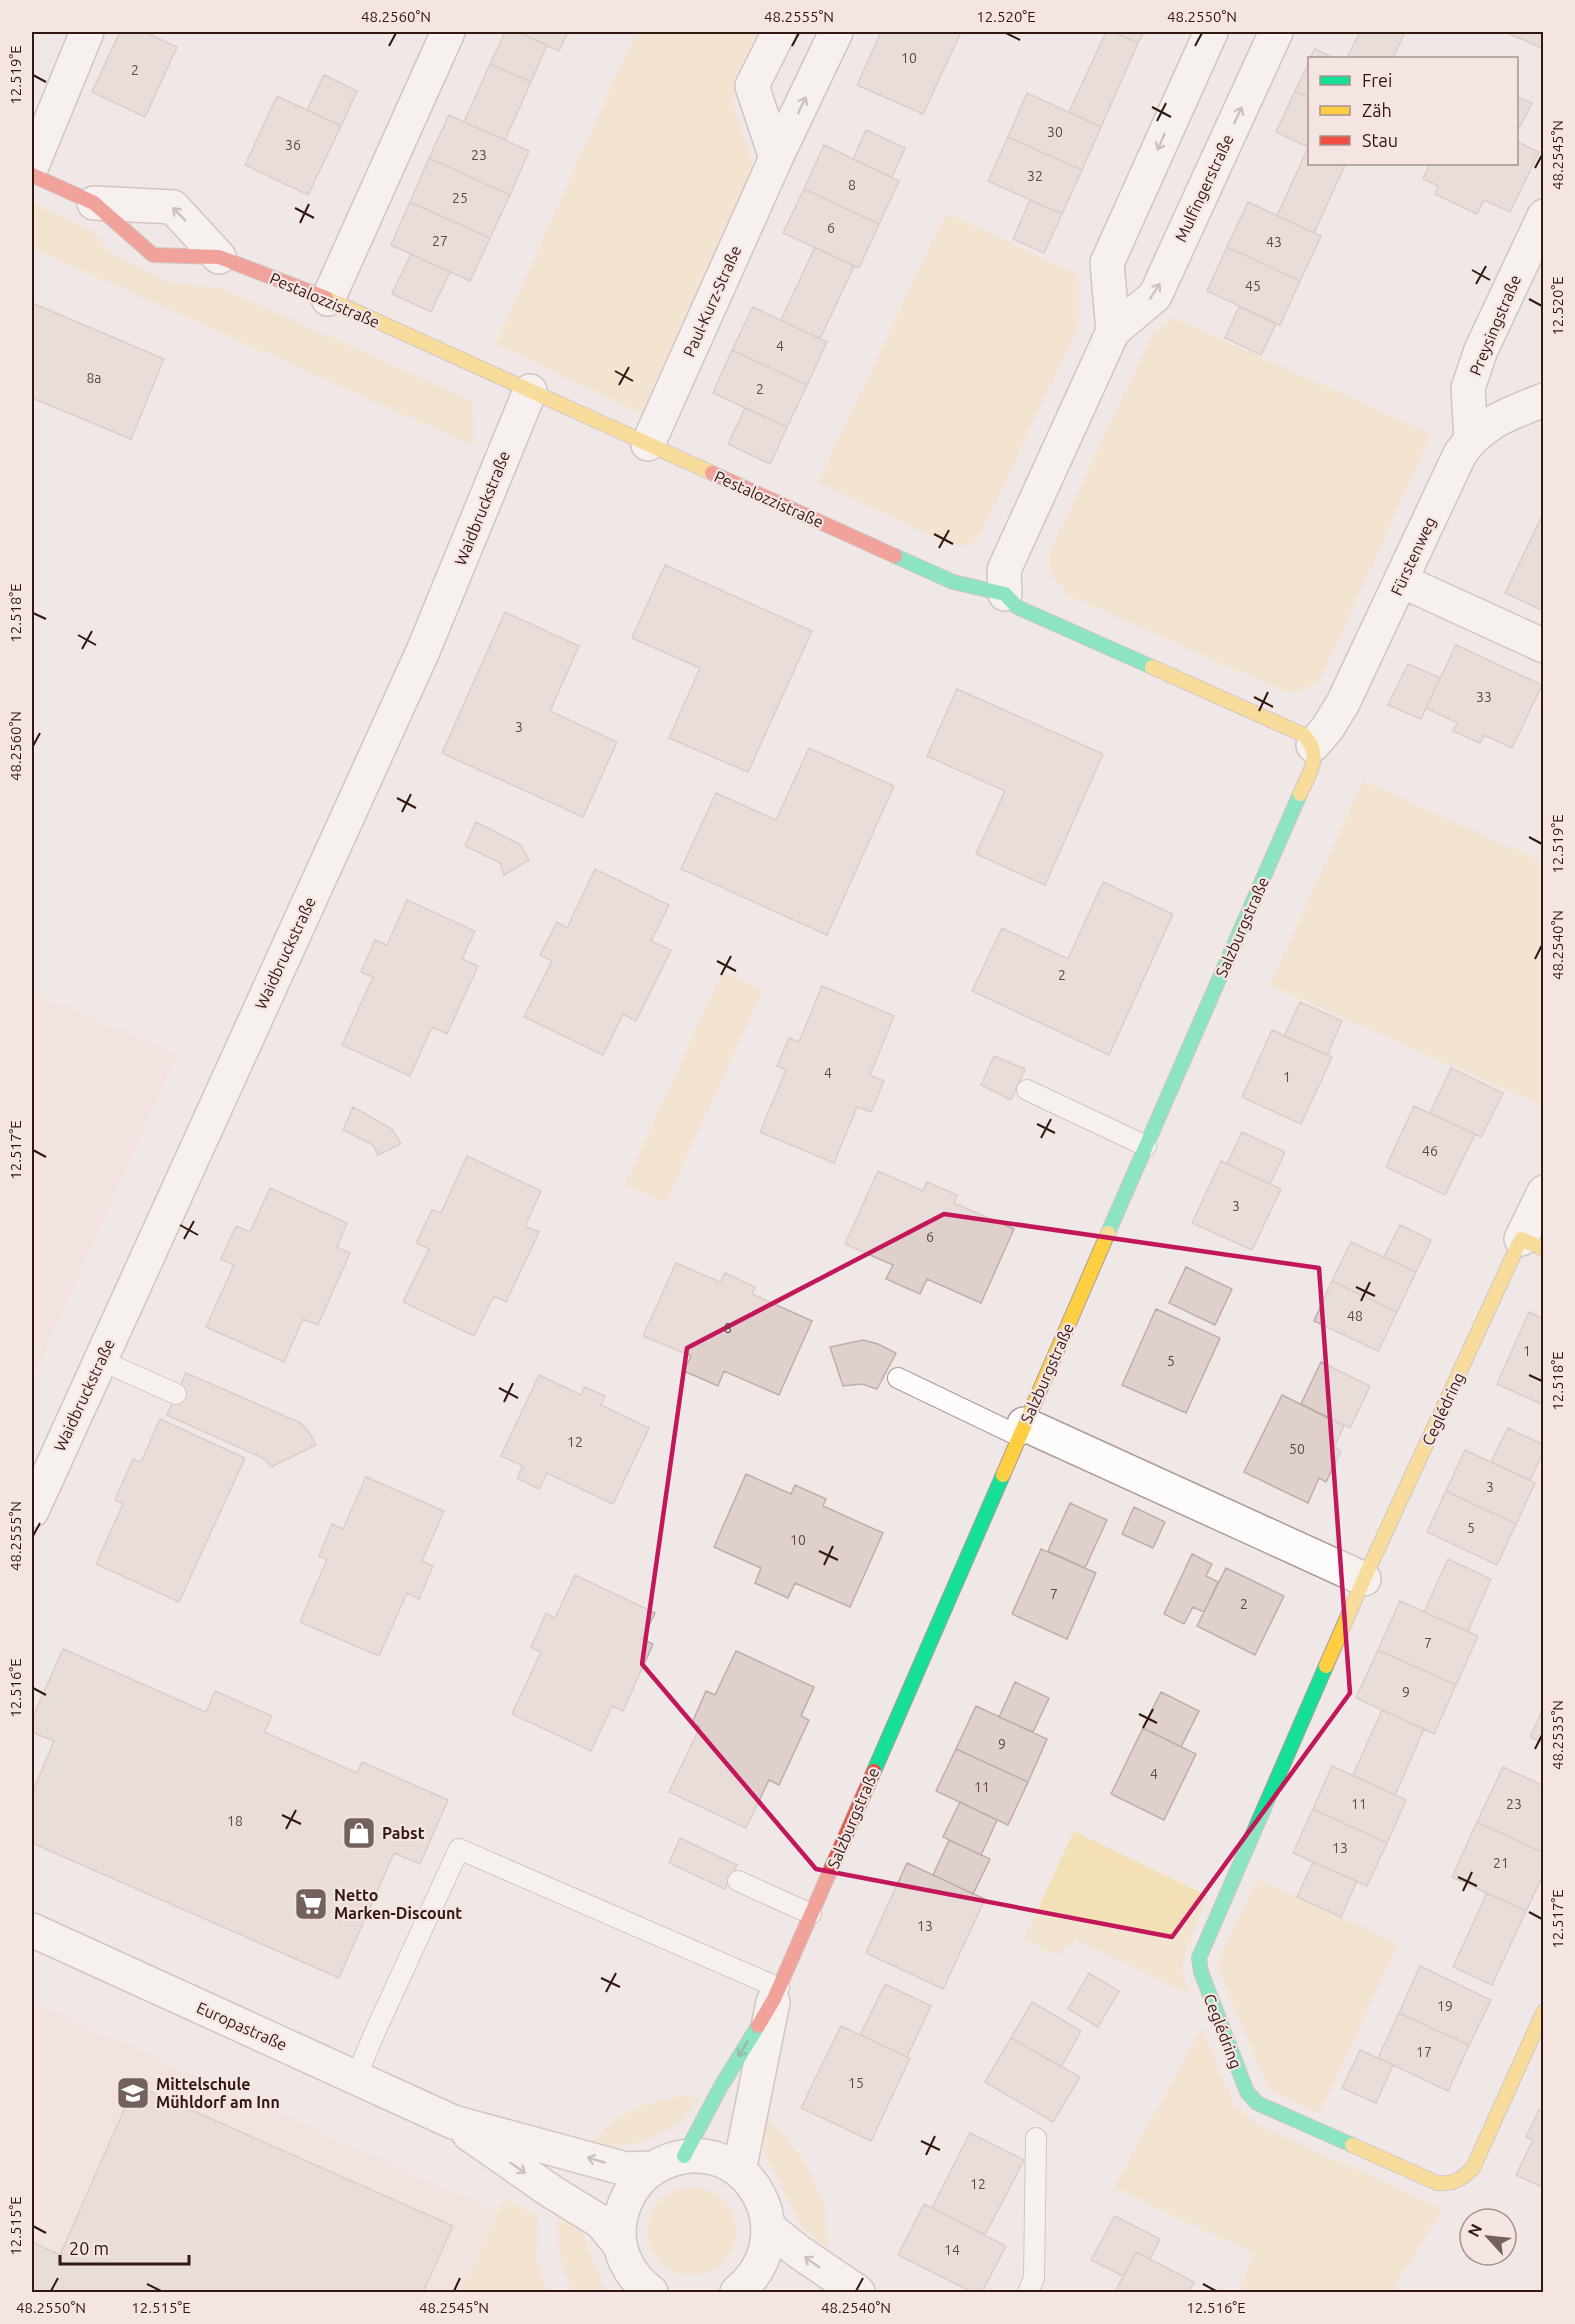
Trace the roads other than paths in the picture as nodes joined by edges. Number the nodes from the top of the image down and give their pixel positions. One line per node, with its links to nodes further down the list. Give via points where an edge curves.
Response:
1 (87, 32): 8 (street)
2 (448, 32): 13 (street)
3 (779, 32): 7 (street, via 752,87)
4 (836, 32): 7 (street, Paul-Kurz-Straße, one-way to 4)
5 (1211, 32): 14 (street, Mulfingerstraße, one-way to 14, via 1107,263)
6 (1276, 32): 14 (street, Mulfingerstraße, one-way to 6, via 1155,296)
7 (776, 158): 18 (street, Paul-Kurz-Straße)
8 (32, 166)
9 (32, 175): 10 (street, Pestalozzistraße)
10 (94, 203): 12 (street, Pestalozzistraße, via 153,255); 12 (street, Pestalozzistraße, one-way to 10, via 173,207)
11 (1544, 216): 17 (street, Preysingstraße, via 1480,350 1468,388)
12 (219, 257): 13 (street, Pestalozzistraße)
13 (327, 299): 15 (street, Pestalozzistraße)
14 (1113, 331): 20 (street, Mulfingerstraße, via 1004,570)
15 (530, 391): 18 (street, Pestalozzistraße); 27 (street, Waidbruckstraße, via 423,651)
16 (1544, 400): 17 (street, Fürstenweg, via 1506,415)
17 (1471, 439): 19 (street, Fürstenweg, via 1460,454)
18 (648, 444): 20 (street, Pestalozzistraße, via 953,582)
19 (1402, 581): 21 (street); 22 (street, Fürstenweg, via 1342,703)
20 (1005, 594): 22 (street, Pestalozzistraße, via 1017,607 1304,735)
21 (1544, 646)
22 (1313, 745): 24 (street, Salzburgstraße, via 1315,759)
23 (1027, 1090): 24 (lane)
24 (1146, 1146): 30 (street, Salzburgstraße)
25 (1544, 1192): 26 (street, Ceglédring)
26 (1532, 1244): 33 (street, Ceglédring)
27 (100, 1360): 29 (lane); 31 (street, Waidbruckstraße)
28 (898, 1378): 30 (lane)
29 (176, 1394)
30 (1022, 1430): 33 (street); 35 (street, Salzburgstraße)
31 (38, 1477): 32 (street, Waidbruckstraße)
32 (32, 1510)
33 (1364, 1579): 38 (street, Ceglédring, via 1199,1958 1247,2092 1257,2103 1437,2184 1448,2185 1460,2181 1473,2168)
34 (738, 1881): 35 (lane)
35 (812, 1914): 37 (street, Salzburgstraße)
36 (32, 1930): 39 (street, Europastraße)
37 (776, 1994): 39 (lane, via 459,1849); 42 (street, Salzburgstraße, one-way to 42); 44 (street, Salzburgstraße)
38 (1544, 2011)
39 (356, 2077): 40 (street, Europastraße)
40 (453, 2122): 43 (street, Europastraße, one-way to 40, via 626,2169); 46 (street, Europastraße, one-way to 46, via 601,2222)
41 (1036, 2138): 50 (lane, via 1034,2278)
42 (684, 2156): 43 (street); 44 (street, via 723,2162)
43 (653, 2168): 46 (street, via 629,2193 622,2209)
44 (739, 2171): 45 (street, via 760,2196)
45 (769, 2228): 48 (street, via 762,2264); 49 (street, one-way to 45)
46 (619, 2244): 47 (street)
47 (639, 2288)
48 (740, 2292)
49 (858, 2292)
50 (1028, 2292)

